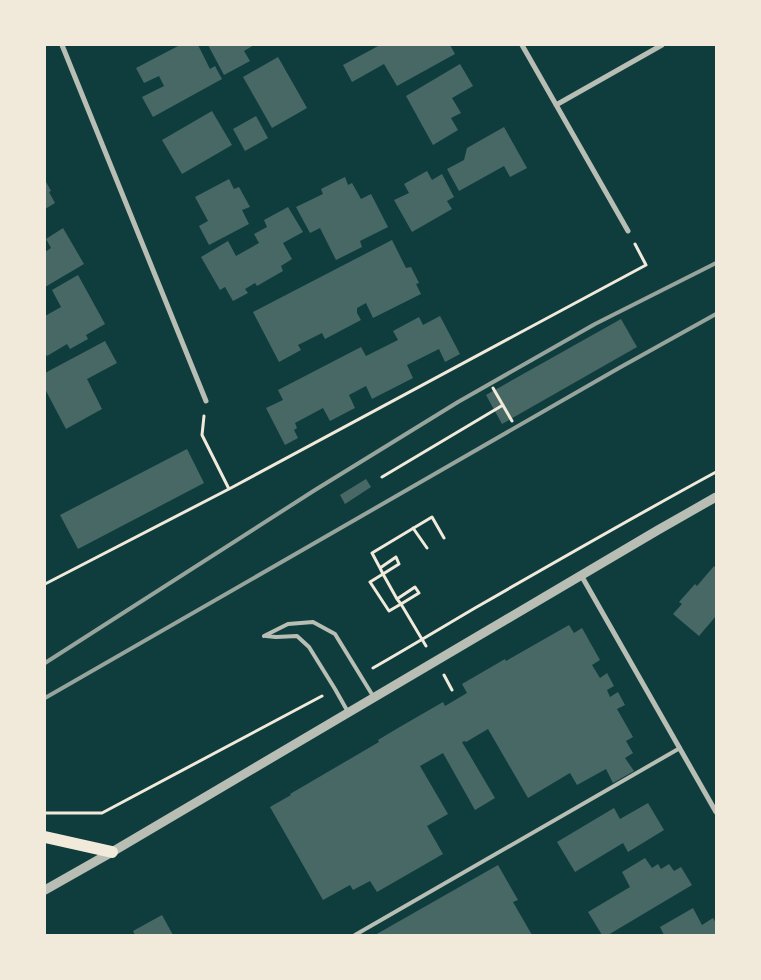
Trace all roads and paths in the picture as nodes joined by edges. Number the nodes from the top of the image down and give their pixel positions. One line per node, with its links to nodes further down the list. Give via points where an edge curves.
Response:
1 (62, 45): 7 (street)
2 (522, 45): 4 (street)
3 (662, 45): 4 (street)
4 (556, 105): 5 (street)
5 (628, 231): 12 (path, via 646,265)
6 (493, 388): 8 (path)
7 (206, 401): 12 (path, via 202,435)
8 (503, 405): 9 (path); 11 (path)
9 (512, 421)
10 (716, 472): 23 (path)
11 (382, 476)
12 (229, 489): 20 (path)
13 (716, 497): 19 (street)
14 (413, 528): 15 (path, via 432,517); 16 (path); 17 (path, via 372,553)
15 (444, 538)
16 (427, 548)
17 (380, 568): 18 (path); 18 (path, via 396,557 399,564)
18 (383, 574): 21 (path); 22 (path, via 370,582 389,611)
19 (581, 575): 24 (street); 30 (street)
20 (45, 584)
21 (397, 598): 22 (path); 22 (path, via 414,587 418,593)
22 (401, 604): 23 (path)
23 (422, 640): 24 (path); 25 (path)
24 (436, 661): 27 (path); 28 (street)
25 (360, 675): 26 (lane, via 335,634 312,622 288,624 264,636 297,636 309,647); 28 (lane)
26 (335, 689): 29 (lane); 32 (path, via 102,814)
27 (452, 690)
28 (374, 697): 29 (street)
29 (348, 713): 34 (street)
30 (680, 748): 31 (street); 36 (lane)
31 (716, 812)
32 (45, 813)
33 (45, 837): 34 (main road)
34 (112, 852): 35 (street)
35 (45, 890)
36 (355, 935)

